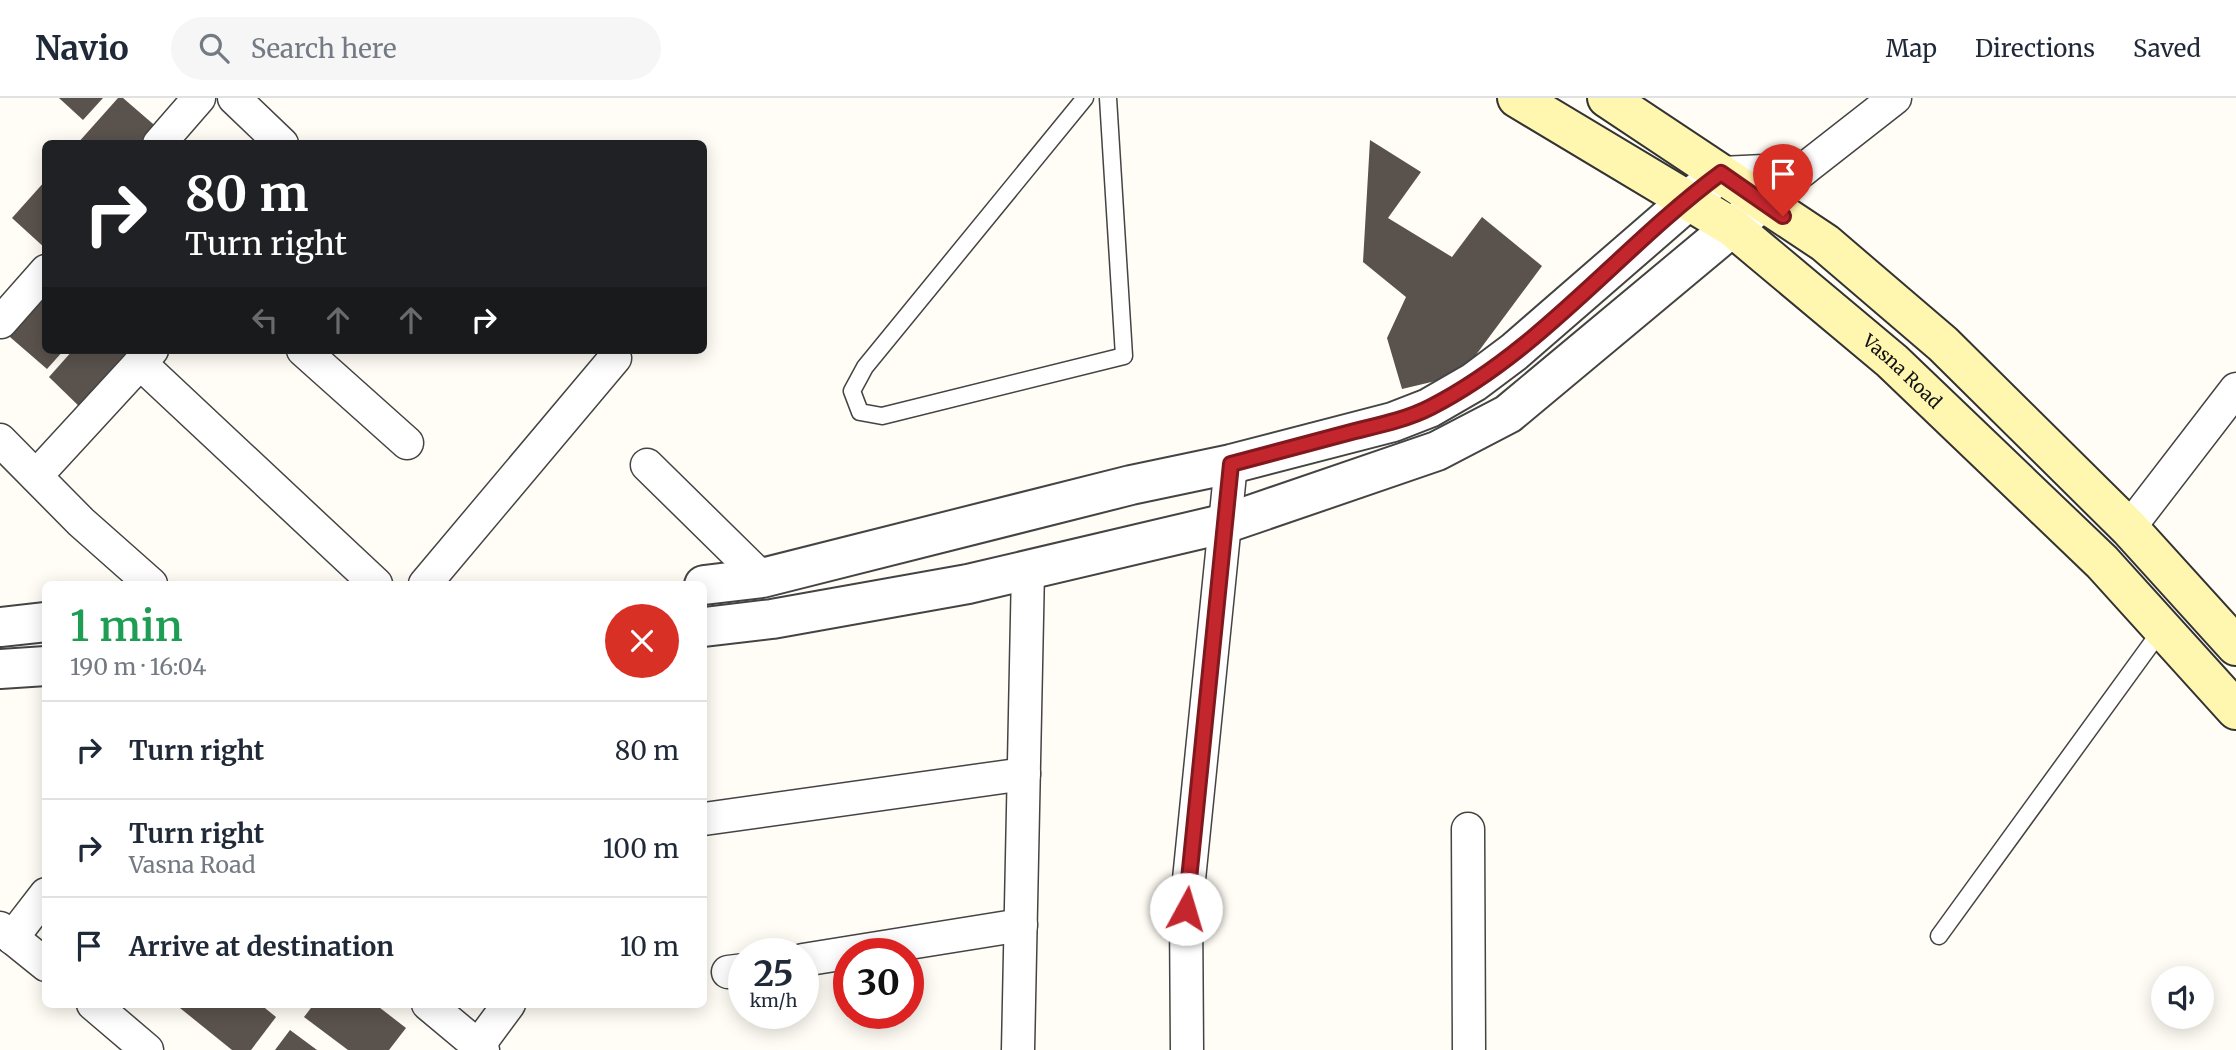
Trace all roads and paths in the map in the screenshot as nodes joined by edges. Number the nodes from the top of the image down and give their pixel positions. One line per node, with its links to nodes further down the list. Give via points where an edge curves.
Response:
1 (199, 98): 8 (street)
2 (234, 98): 9 (street)
3 (1085, 98): 4 (lane, via 865,367 852,391 860,412 882,416 1124,356)
4 (1108, 98)
5 (1517, 98): 12 (main road, Vasna Road)
6 (1607, 98): 11 (main road)
7 (1895, 98): 10 (street)
8 (162, 140)
9 (278, 140)
10 (1804, 169): 11 (street); 13 (street)
11 (1721, 173): 12 (street); 13 (main road)
12 (1686, 199): 14 (main road, Vasna Road); 23 (street, via 1474,382 1393,422)
13 (1762, 202): 14 (street); 27 (main road, via 1825,243 1942,344)
14 (1732, 227): 26 (street, via 1508,414 1437,451); 37 (main road, Vasna Road, via 1892,361 2102,562)
15 (42, 276): 16 (street)
16 (1, 322)
17 (307, 354): 22 (street)
18 (146, 356): 25 (street); 31 (street)
19 (615, 358): 32 (street)
20 (2236, 389): 27 (street)
21 (0, 440): 25 (street)
22 (407, 443)
23 (1231, 464): 26 (street); 29 (street)
24 (647, 465): 29 (street)
25 (36, 476): 30 (street)
26 (1227, 523): 28 (street); 57 (street, via 1186,909)
27 (2129, 528): 38 (main road)
28 (1028, 570): 36 (street); 42 (street)
29 (762, 578): 33 (street)
30 (148, 581)
31 (373, 581)
32 (428, 581)
33 (707, 585)
34 (42, 622): 35 (street)
35 (1, 626)
36 (707, 627)
37 (2162, 629): 41 (main road, Vasna Road); 48 (lane)
38 (2236, 646)
39 (42, 666): 40 (street)
40 (0, 669)
41 (2236, 710)
42 (1024, 774): 43 (street); 46 (street)
43 (707, 819)
44 (1468, 829): 58 (street)
45 (42, 898): 47 (street)
46 (1021, 925): 49 (street); 56 (street)
47 (6, 933): 50 (street)
48 (1939, 936)
49 (819, 957)
50 (42, 962)
51 (98, 1008): 55 (street)
52 (433, 1008): 54 (street)
53 (506, 1008): 54 (street)
54 (481, 1048)
55 (147, 1050)
56 (1018, 1050)
57 (1187, 1050)
58 (1469, 1050)

